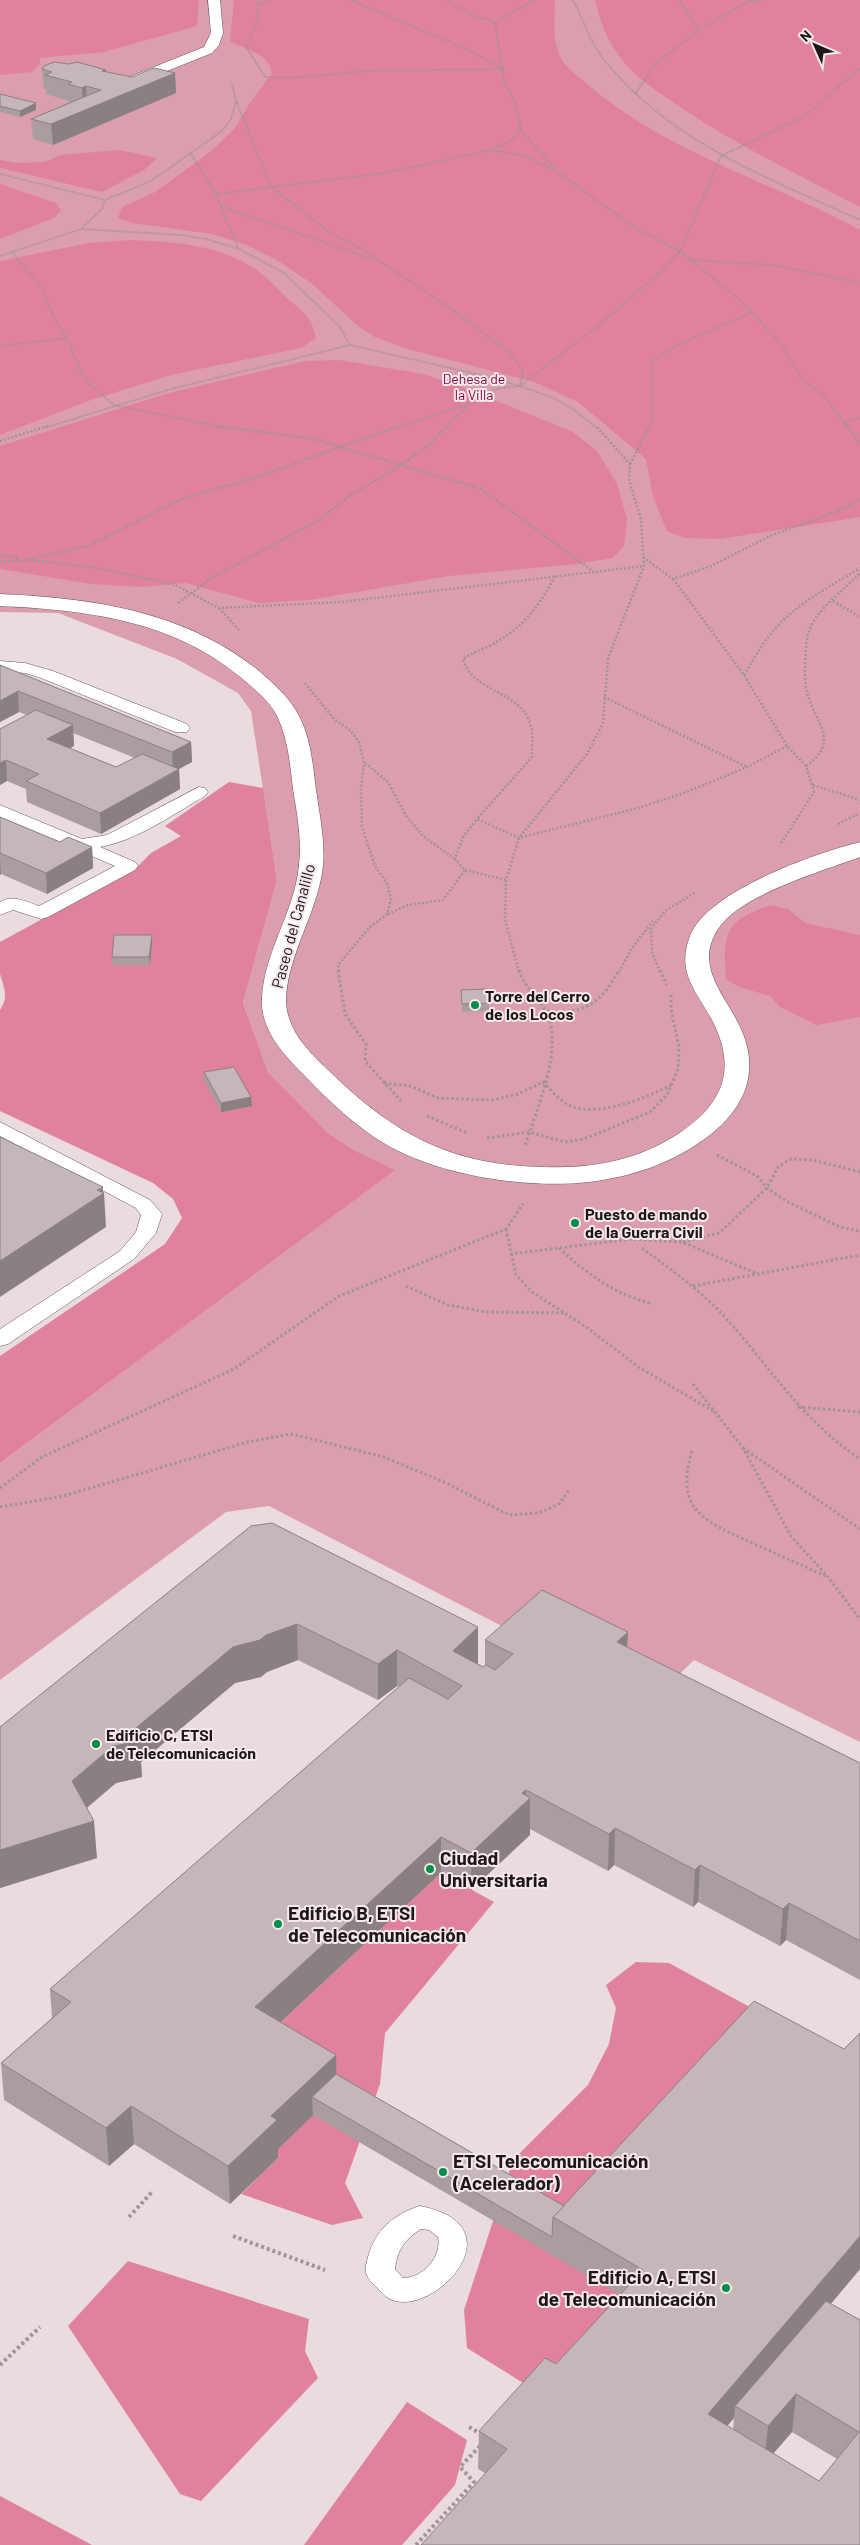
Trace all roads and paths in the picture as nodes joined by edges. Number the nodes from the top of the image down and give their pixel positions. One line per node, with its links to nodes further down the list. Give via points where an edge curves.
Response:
1 (214, 0): 16 (lane, via 217,39 208,50)
2 (258, 0): 11 (path)
3 (269, 0): 11 (path)
4 (350, 0): 15 (path, via 466,49)
5 (447, 0): 12 (path, via 472,16)
6 (535, 0): 12 (path, via 523,4 508,18)
7 (573, 0): 18 (path, via 603,59)
8 (679, 0): 13 (path)
9 (764, 0): 10 (path)
10 (751, 1): 13 (path)
11 (259, 5): 15 (path, via 258,20 246,47 265,77)
12 (495, 22): 15 (path)
13 (699, 30): 18 (path, via 657,62)
14 (860, 68): 23 (path, via 805,116)
15 (504, 69): 20 (path, via 504,82 515,102)
16 (123, 84)
17 (232, 84): 19 (path)
18 (635, 94): 23 (path)
19 (236, 101): 22 (path, via 226,125); 26 (path)
20 (521, 130): 21 (path, via 512,140); 24 (path)
21 (491, 150): 24 (path, via 525,156); 26 (path, via 386,173)
22 (191, 154): 27 (path); 28 (path, via 151,181)
23 (721, 156): 30 (path); 33 (path)
24 (556, 171): 33 (path, via 637,229)
25 (0, 174): 28 (path)
26 (271, 187): 27 (path); 37 (path, via 332,234)
27 (216, 194): 29 (path)
28 (106, 200): 31 (path, via 93,219)
29 (220, 206): 32 (path); 37 (path)
30 (860, 220)
31 (81, 229): 32 (path, via 180,235); 34 (path)
32 (239, 249): 41 (path, via 284,273 339,326)
33 (680, 251): 36 (path); 43 (path, via 599,324)
34 (12, 252): 35 (path); 40 (path, via 41,287)
35 (0, 256)
36 (690, 260): 38 (path, via 773,265); 39 (path)
37 (381, 263): 43 (path, via 508,351 523,372)
38 (860, 283)
39 (752, 312): 47 (path, via 781,344 802,379 824,396); 51 (path, via 678,345 651,362 653,421)
40 (67, 338): 42 (path); 45 (path, via 80,371 90,386)
41 (350, 345): 43 (path); 45 (path)
42 (0, 346)
43 (520, 386): 44 (path, via 500,388); 51 (path, via 572,408 603,432)
44 (469, 404): 50 (path); 52 (path, via 431,443)
45 (114, 405): 48 (path); 50 (path, via 205,426 314,439)
46 (860, 418): 47 (path)
47 (843, 423): 49 (path)
48 (0, 441)
49 (860, 444)
50 (342, 446): 52 (path); 56 (path, via 260,476 179,500 88,546)
51 (630, 464): 55 (path, via 629,480 641,519)
52 (401, 466): 60 (path, via 481,489); 63 (path, via 348,496 321,519 237,563)
53 (860, 500): 55 (path, via 772,535 711,566 673,579)
54 (0, 555): 56 (path)
55 (643, 557): 58 (path)
56 (25, 560): 57 (path); 63 (path, via 97,568)
57 (0, 562)
58 (644, 566): 60 (path); 73 (path, via 608,658)
59 (860, 568): 71 (path, via 804,601 786,617 771,633)
60 (594, 572): 62 (path)
61 (860, 573): 65 (path)
62 (555, 576): 66 (path, via 342,602); 83 (path, via 531,619 463,659 468,673 527,716 532,732 532,757)
63 (193, 592): 66 (path); 68 (path)
64 (0, 600): 68 (street, Paseo del Canalillo, via 78,606)
65 (832, 600): 67 (path); 77 (path, via 813,621 807,636 806,688 824,732 824,748)
66 (219, 608): 69 (path)
67 (860, 617)
68 (152, 621): 105 (street, Paseo del Canalillo, via 197,638 241,665 286,712 296,733 313,845 309,879 274,992 275,1016 286,1038 352,1109 418,1152 458,1165)
69 (240, 632)
70 (0, 666): 74 (lane, via 18,666 54,675 90,693)
71 (744, 675)
72 (300, 680): 76 (path, via 311,688 334,719 360,742)
73 (604, 697): 78 (path); 84 (path, via 603,723 587,754)
74 (180, 728)
75 (787, 746): 78 (path)
76 (364, 762): 87 (path, via 388,782 406,816 423,836); 91 (path, via 362,827 376,866 387,883 391,899)
77 (806, 766)
78 (746, 767): 84 (path, via 638,808)
79 (813, 785): 81 (path)
80 (198, 792): 85 (lane, via 112,839)
81 (860, 800)
82 (0, 810): 85 (lane)
83 (477, 819): 84 (path); 87 (path, via 463,838)
84 (520, 838): 89 (path)
85 (79, 845): 90 (lane, via 129,866 41,913 11,903)
86 (860, 849): 103 (street, Paseo del Canalillo, via 771,883 734,901 716,914 704,930 696,962 701,982 727,1025 736,1056 733,1092 714,1119)
87 (455, 858): 88 (path)
88 (465, 870): 89 (path); 91 (path, via 443,900 408,905)
89 (506, 880): 93 (path, via 505,920 517,965 522,981)
90 (0, 909)
91 (387, 914): 95 (path, via 369,928 338,966 345,1014 366,1044 365,1061)
92 (655, 918): 93 (path, via 640,936 618,974 594,1003 572,1012)
93 (546, 1011): 94 (path, via 552,1028 551,1060)
94 (543, 1082): 95 (path, via 518,1094 493,1100 438,1098 410,1086); 96 (path, via 564,1102 590,1109 659,1093); 100 (path)
95 (383, 1083): 97 (path)
96 (671, 1085)
97 (404, 1104)
98 (422, 1114): 101 (path)
99 (0, 1128): 119 (lane, via 143,1204 152,1214 146,1233 127,1255)
100 (529, 1132): 102 (path); 105 (path)
101 (470, 1135)
102 (480, 1138)
103 (686, 1142): 105 (street, Paseo del Canalillo, via 646,1162 591,1174 549,1176); 106 (path, via 750,1172)
104 (860, 1172): 106 (path, via 813,1160 791,1159 778,1167)
105 (517, 1173): 107 (path, via 526,1200)
106 (767, 1188): 108 (path, via 816,1216 840,1227); 109 (path, via 719,1232)
107 (506, 1229): 112 (path); 127 (path, via 339,1296 234,1369 42,1457)
108 (860, 1231)
109 (682, 1242): 110 (path, via 631,1239); 114 (path)
110 (558, 1248): 112 (path); 117 (path, via 579,1268 630,1299)
111 (642, 1248): 116 (path)
112 (510, 1254): 118 (path, via 516,1275 532,1292)
113 (860, 1255): 114 (path)
114 (758, 1274): 116 (path)
115 (406, 1286): 118 (path, via 448,1305 487,1312)
116 (693, 1286): 121 (path, via 734,1328)
117 (650, 1302)
118 (566, 1314): 122 (path, via 640,1368)
119 (0, 1339)
120 (693, 1384): 122 (path)
121 (798, 1407): 123 (path); 126 (path)
122 (715, 1412): 124 (path)
123 (860, 1412)
124 (743, 1448): 130 (path); 131 (path, via 791,1536)
125 (692, 1451): 131 (path, via 684,1484 697,1512 709,1523)
126 (860, 1459)
127 (0, 1488)
128 (569, 1490): 129 (path, via 559,1504 539,1513 509,1515 444,1482 384,1457 291,1434 240,1444 63,1496)
129 (0, 1507)
130 (860, 1529)
131 (828, 1577): 132 (path)
132 (860, 1619)
133 (152, 2192): 134 (path)
134 (129, 2217)
135 (233, 2236): 136 (path)
136 (325, 2270)
137 (40, 2327): 138 (path)
138 (0, 2365)
139 (469, 2427): 140 (path, via 488,2438 460,2467 474,2482)
140 (416, 2545)

